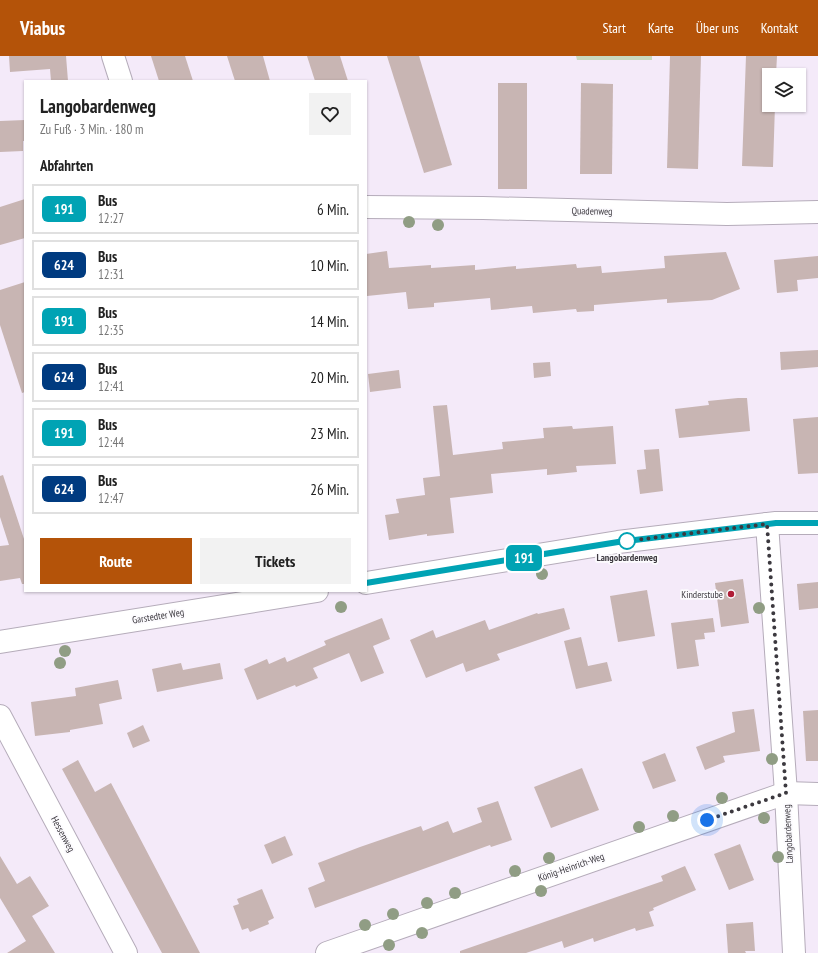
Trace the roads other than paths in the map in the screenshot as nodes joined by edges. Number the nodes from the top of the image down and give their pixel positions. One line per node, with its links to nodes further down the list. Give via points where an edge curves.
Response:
1 (113, 56): 2 (street)
2 (121, 80)
3 (367, 207): 4 (street, Quadenweg, via 727,214)
4 (818, 212)
5 (818, 523): 6 (street)
6 (767, 524): 7 (street, via 618,542); 11 (street, Langobardenweg)
7 (367, 583)
8 (311, 592): 9 (street, Garstedter Weg)
9 (0, 642)
10 (0, 716): 13 (street, Hessenweg)
11 (786, 793): 12 (street, König-Heinrich-Weg); 14 (street, König-Heinrich-Weg); 15 (street, Langobardenweg)
12 (818, 794)
13 (126, 953)
14 (327, 953)
15 (794, 953)

